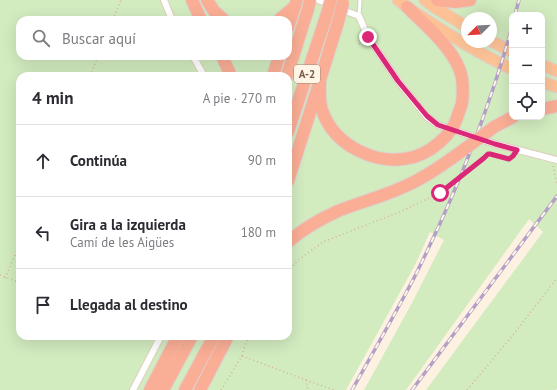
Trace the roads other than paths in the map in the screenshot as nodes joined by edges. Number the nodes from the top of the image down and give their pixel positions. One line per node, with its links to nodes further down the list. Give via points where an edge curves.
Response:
1 (164, 0): 14 (street)
2 (192, 0): 15 (highway)
3 (208, 0): 16 (highway)
4 (318, 0): 19 (street)
5 (331, 0): 41 (highway, A-2, bridge)
6 (360, 0): 19 (lane)
7 (425, 0): 20 (highway)
8 (437, 0): 9 (highway)
9 (470, 0)
10 (344, 2): 35 (highway, bridge)
11 (295, 4): 17 (highway); 18 (highway)
12 (309, 4): 26 (highway, A-2)
13 (402, 4): 29 (highway); 35 (highway, bridge, via 450,53 462,78 462,105 454,125 440,143 428,151 401,159 388,159 360,152 335,134 327,122 321,108)
14 (170, 16)
15 (200, 16)
16 (220, 16)
17 (283, 16)
18 (291, 16)
19 (359, 16): 42 (street, via 368,37 398,81 427,116 438,125 495,144)
20 (461, 23)
21 (497, 44): 22 (highway)
22 (509, 50)
23 (195, 60): 31 (street)
24 (224, 60): 32 (highway)
25 (278, 60): 33 (highway)
26 (292, 60)
27 (292, 60): 34 (highway, A-2)
28 (545, 66): 30 (highway)
29 (509, 68)
30 (557, 71)
31 (202, 72)
32 (229, 72)
33 (274, 72)
34 (288, 72)
35 (320, 82): 43 (highway)
36 (545, 83): 37 (highway)
37 (557, 87)
38 (557, 106): 39 (highway)
39 (545, 108)
40 (509, 119): 44 (highway, bridge, via 419,180 330,215)
41 (292, 120)
42 (555, 159)
43 (292, 169)
44 (292, 239)
45 (159, 340): 50 (street)
46 (176, 340): 51 (highway)
47 (190, 340): 52 (highway)
48 (212, 340): 53 (highway)
49 (226, 340): 54 (highway)
50 (133, 390)
51 (150, 390)
52 (163, 390)
53 (185, 390)
54 (200, 390)

